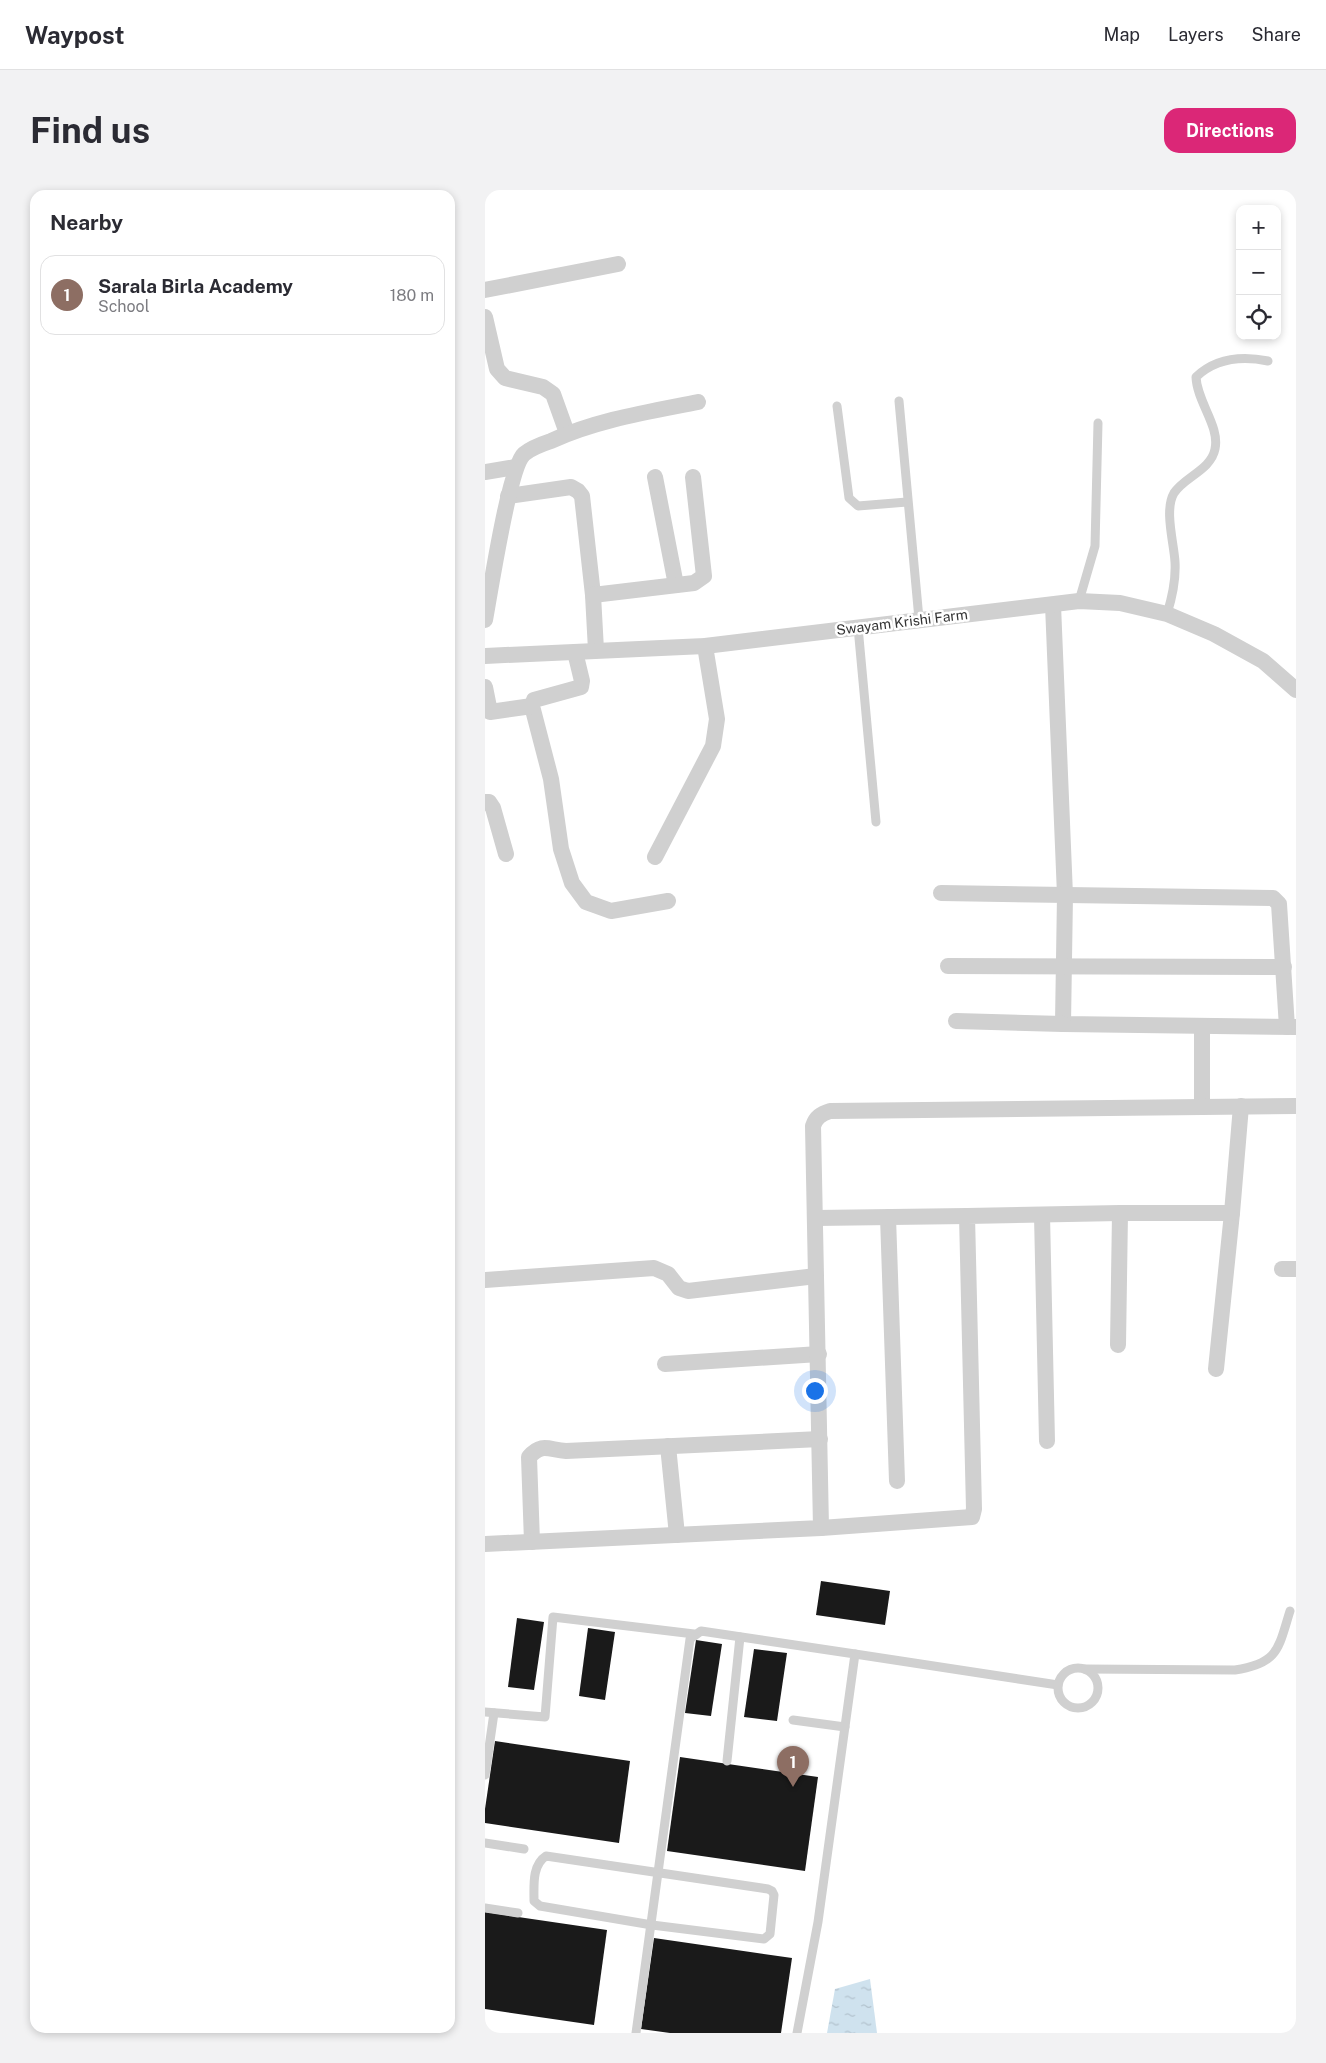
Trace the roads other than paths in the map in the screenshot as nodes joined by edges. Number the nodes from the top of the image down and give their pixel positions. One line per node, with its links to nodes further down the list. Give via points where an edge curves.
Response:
1 (619, 264): 2 (street)
2 (485, 290)
3 (485, 317): 9 (street, via 497,369 505,378 543,387 553,394)
4 (1268, 361): 20 (lane, via 1249,357 1226,361 1205,368 1196,377 1196,388 1216,434 1215,451 1208,463 1174,494 1170,510 1175,563)
5 (899, 401): 15 (lane)
6 (698, 402): 9 (street, via 616,418)
7 (837, 406): 15 (lane, via 849,498 858,506)
8 (1098, 423): 18 (lane, via 1095,546)
9 (567, 433): 10 (street, via 523,455)
10 (516, 467): 11 (street); 14 (street)
11 (485, 472)
12 (655, 477): 16 (street)
13 (693, 477): 16 (street, via 703,576 694,582)
14 (508, 496): 17 (street, via 571,487 578,491 582,496); 22 (street)
15 (907, 502): 21 (lane)
16 (676, 585): 17 (street)
17 (593, 595): 25 (street)
18 (1079, 601): 19 (street, Swayam Krishi Farm); 20 (street, Swayam Krishi Farm, via 1120,603)
19 (1053, 604): 21 (street, Swayam Krishi Farm); 36 (street)
20 (1167, 614): 29 (street, Swayam Krishi Farm, via 1214,634 1263,661)
21 (919, 619): 23 (street, Swayam Krishi Farm)
22 (485, 620)
23 (858, 627): 24 (street, Swayam Krishi Farm); 32 (lane)
24 (705, 646): 25 (street, Swayam Krishi Farm); 34 (street, via 717,719 713,746)
25 (596, 650): 26 (street, Swayam Krishi Farm)
26 (575, 652): 27 (street, Swayam Krishi Farm); 30 (street, via 581,687 534,700)
27 (485, 656)
28 (485, 687): 30 (street, via 491,712)
29 (1296, 690)
30 (531, 706): 37 (street, via 551,779 561,850 572,882 586,902 611,911)
31 (485, 802): 33 (street, via 493,808)
32 (876, 822)
33 (506, 854)
34 (655, 856)
35 (941, 893): 36 (street)
36 (1065, 895): 39 (street); 40 (street, via 1273,898 1279,904)
37 (668, 901)
38 (948, 966): 39 (street)
39 (1065, 966): 40 (street); 42 (street)
40 (1284, 967): 44 (street)
41 (957, 1021): 42 (street)
42 (1063, 1024): 43 (street)
43 (1202, 1026): 44 (street); 45 (street)
44 (1292, 1027)
45 (1202, 1106): 46 (street); 52 (street, via 829,1110 815,1120 813,1126)
46 (1241, 1106): 47 (street); 49 (street)
47 (1296, 1106)
48 (1120, 1213): 49 (street); 50 (street); 56 (street)
49 (1232, 1214): 59 (street)
50 (1042, 1215): 51 (street); 61 (street)
51 (967, 1216): 53 (street); 64 (street, via 974,1510 971,1517)
52 (816, 1218): 53 (street); 54 (street)
53 (888, 1218): 63 (street)
54 (817, 1276): 55 (street, via 688,1291 679,1288 668,1274 654,1268); 57 (street)
55 (485, 1280)
56 (1118, 1345)
57 (819, 1354): 58 (street); 60 (street)
58 (665, 1364)
59 (1216, 1369)
60 (820, 1439): 62 (street); 64 (street)
61 (1047, 1441)
62 (669, 1446): 65 (street); 66 (street, via 566,1451 546,1447 536,1449 529,1457)
63 (897, 1481)
64 (821, 1528): 65 (street)
65 (677, 1535): 66 (street)
66 (532, 1542): 67 (street)
67 (485, 1544)
68 (1290, 1611): 72 (lane, via 1279,1647 1269,1659 1255,1667 1235,1670)
69 (695, 1634): 70 (lane, via 701,1631); 74 (lane, via 553,1617 545,1717); 81 (lane, via 690,1639)
70 (740, 1636): 71 (lane); 77 (lane)
71 (855, 1654): 73 (lane); 76 (lane)
72 (1085, 1669): 73 (lane, via 1066,1672); 73 (lane, via 1095,1678 1098,1689 1097,1696 1087,1706 1074,1708 1067,1705 1062,1700)
73 (1058, 1685)
74 (489, 1712): 78 (lane)
75 (793, 1720): 76 (lane)
76 (845, 1727): 86 (lane, via 818,1922)
77 (727, 1761)
78 (485, 1774)
79 (485, 1843): 80 (lane)
80 (524, 1849)
81 (659, 1874): 84 (lane); 84 (lane, via 772,1891 770,1934 764,1939); 84 (lane, via 546,1856 540,1860 534,1879 535,1900 540,1906)
82 (485, 1908): 83 (lane)
83 (517, 1913)
84 (652, 1925): 85 (lane)
85 (636, 2033)
86 (797, 2033)

